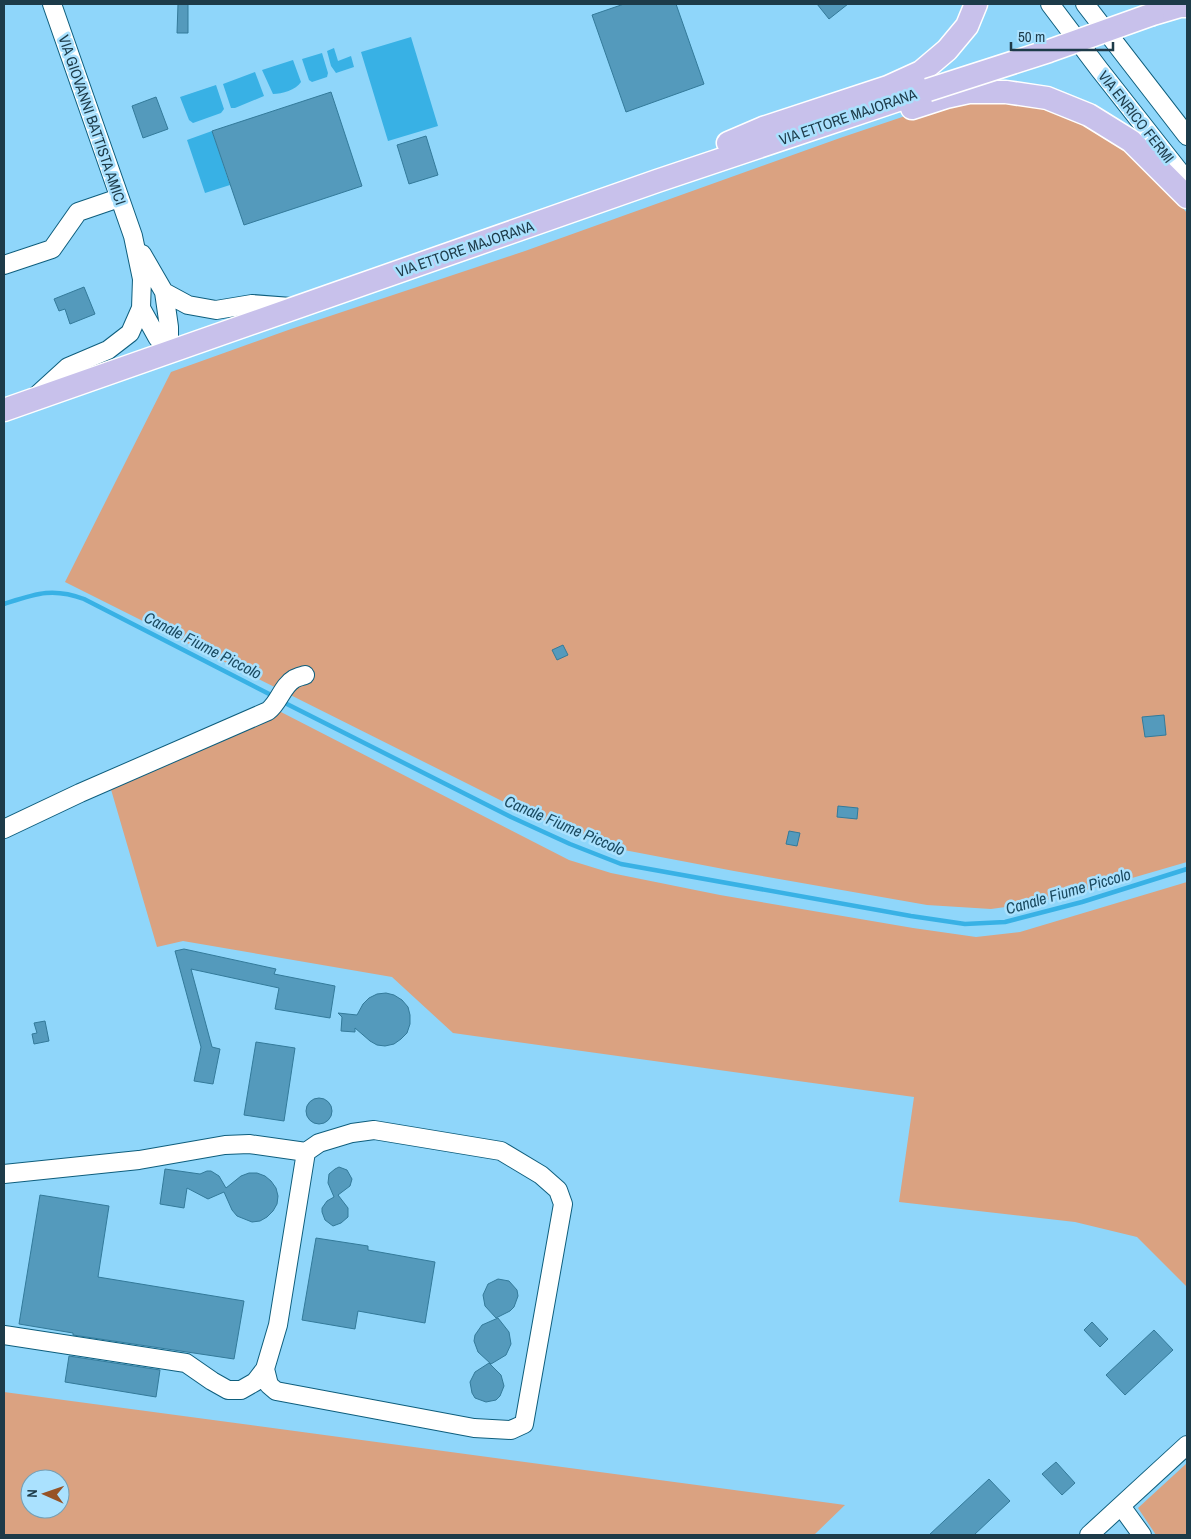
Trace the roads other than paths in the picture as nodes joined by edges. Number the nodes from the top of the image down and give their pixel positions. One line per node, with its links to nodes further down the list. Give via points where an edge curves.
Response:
1 (52, 4): 10 (street, VIA GIOVANNI BATTISTA AMICI)
2 (976, 4): 7 (main road, via 967,26 947,50 921,72 763,128 722,145)
3 (1050, 4): 8 (street, VIA ENRICO FERMI)
4 (1085, 4): 6 (street, VIA ENRICO FERMI)
5 (1187, 6): 7 (main road, VIA ETTORE MAJORANA, bridge, via 1153,14)
6 (1187, 136)
7 (657, 181): 9 (main road, via 741,164 946,97 969,92 1006,92 1047,98 1089,115 1131,141); 15 (main road, VIA ETTORE MAJORANA)
8 (1187, 181)
9 (1187, 197)
10 (119, 198): 11 (street, VIA GIOVANNI BATTISTA AMICI); 12 (street, via 78,212 52,249)
11 (133, 236): 13 (street, VIA GIOVANNI BATTISTA AMICI); 14 (street, VIA GIOVANNI BATTISTA AMICI, via 142,279)
12 (4, 265)
13 (164, 292): 15 (street, via 188,305 216,310 252,304); 16 (street, VIA GIOVANNI BATTISTA AMICI)
14 (141, 308): 16 (street); 17 (street, VIA GIOVANNI BATTISTA AMICI, via 130,333 108,350 68,366)
15 (299, 308): 16 (main road, VIA ETTORE MAJORANA)
16 (169, 353): 17 (main road, VIA ETTORE MAJORANA)
17 (30, 401): 18 (main road, VIA ETTORE MAJORANA)
18 (4, 410)
19 (305, 675): 20 (street, via 293,680 268,711)
20 (4, 829)
21 (306, 1152): 22 (street, via 249,1144 225,1145 139,1160); 24 (street, via 278,1325); 24 (street, via 319,1143 374,1130 501,1151 541,1175 558,1190 563,1204 524,1424 511,1430 474,1428 276,1391 269,1385)
22 (4, 1174)
23 (4, 1335): 24 (street, via 186,1363 228,1390 241,1390 255,1382)
24 (265, 1369)
25 (1187, 1445): 26 (street)
26 (1121, 1506): 27 (street); 28 (street)
27 (1090, 1535)
28 (1142, 1535)

